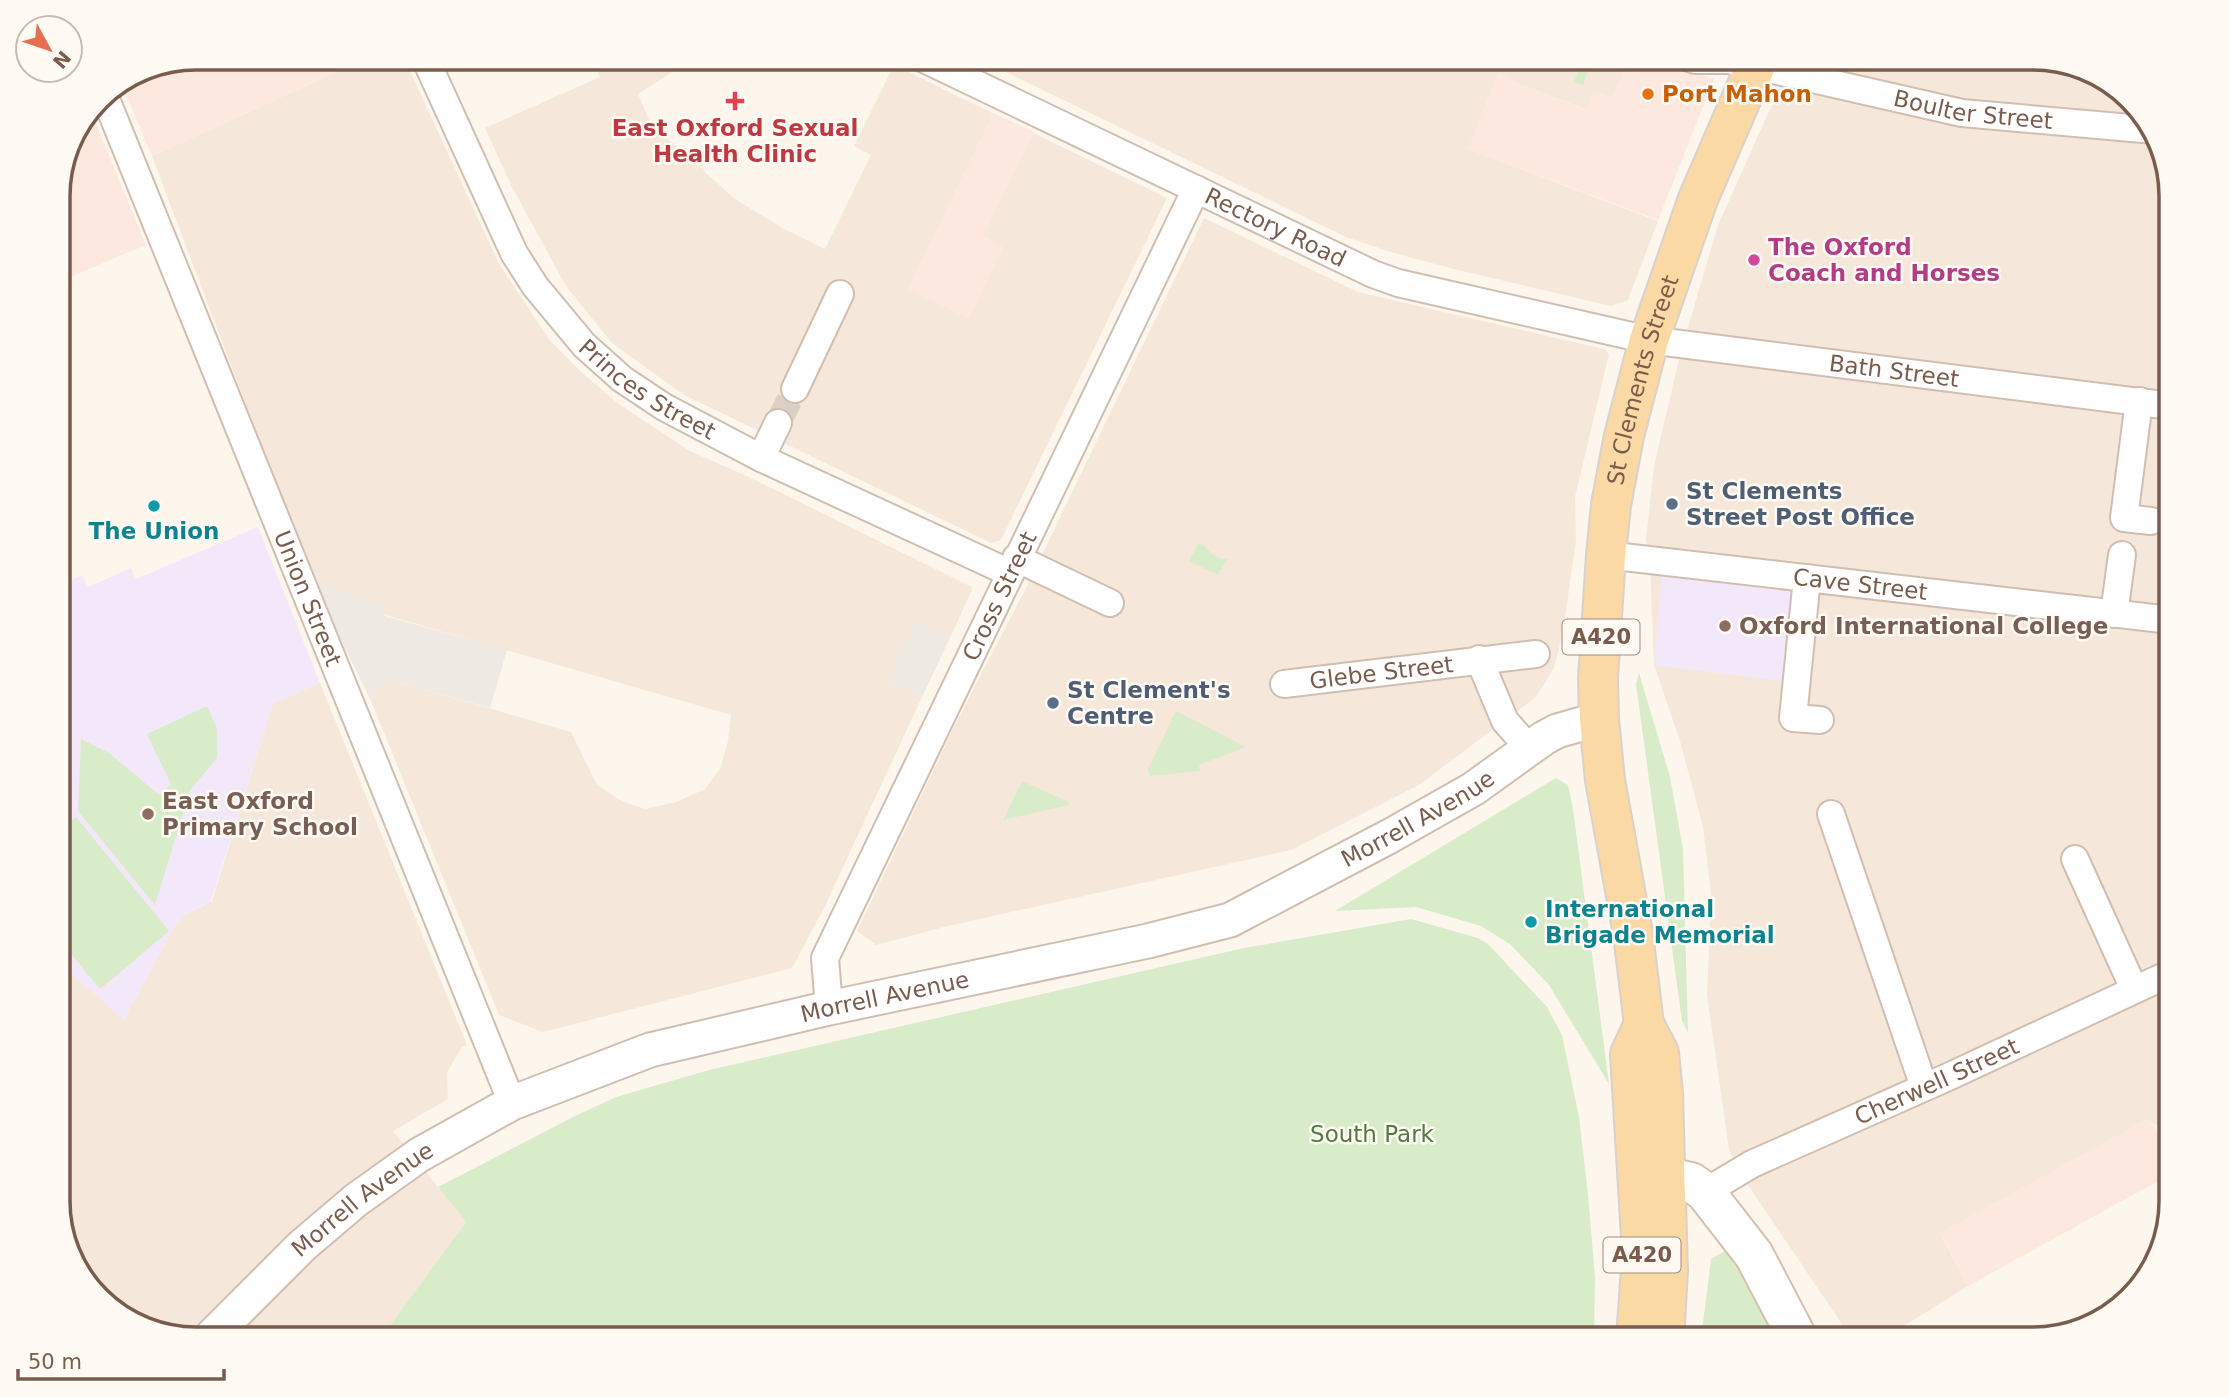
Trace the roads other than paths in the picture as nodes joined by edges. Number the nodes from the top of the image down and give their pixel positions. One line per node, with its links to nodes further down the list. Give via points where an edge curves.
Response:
1 (430, 70): 14 (street, Princes Street, via 514,253 576,335 622,379 664,407)
2 (947, 70): 7 (street, Rectory Road)
3 (1754, 70): 9 (main road, St Clements Street / A420, via 1698,199)
4 (1789, 70): 6 (street, Boulter Street, via 1962,113)
5 (109, 105): 35 (street, Union Street)
6 (2140, 129)
7 (1196, 189): 9 (street, Rectory Road, via 1398,283); 18 (street, Cross Street)
8 (841, 294): 10 (street)
9 (1649, 340): 11 (street, Bath Street); 16 (main road, St Clements Street / A420, via 1624,436)
10 (795, 389)
11 (2139, 401): 12 (street, Bath Street); 15 (street, via 2124,518)
12 (2159, 404)
13 (778, 423): 14 (street)
14 (761, 458): 18 (street, Princes Street)
15 (2151, 521)
16 (1606, 555): 19 (street, Cave Street); 26 (main road, St Clements Street / A420)
17 (2122, 555): 21 (street)
18 (1013, 566): 20 (street, Princes Street); 33 (street, Cross Street, via 825,958)
19 (1807, 578): 21 (street, Cave Street); 27 (street, via 1793,718)
20 (1110, 603)
21 (2114, 614): 22 (street, Cave Street)
22 (2159, 619)
23 (1536, 654): 24 (street, Glebe Street)
24 (1479, 659): 25 (street, Glebe Street); 28 (street, Glebe Street, via 1505,721)
25 (1284, 684)
26 (1599, 719): 28 (street, Morrell Avenue, via 1557,731); 36 (main road, A420, via 1644,1024 1659,1053 1664,1096)
27 (1820, 720)
28 (1529, 748): 33 (street, Morrell Avenue, via 1473,789 1230,920)
29 (1831, 814): 34 (street)
30 (2075, 859): 32 (street)
31 (2159, 978): 32 (street, Cherwell Street)
32 (2134, 989): 34 (street, Cherwell Street)
33 (829, 1008): 35 (street, Morrell Avenue, via 650,1050)
34 (1924, 1087): 37 (street, Cherwell Street, via 1752,1164)
35 (512, 1103): 38 (street, Morrell Avenue, via 419,1155 356,1200)
36 (1653, 1173): 37 (main road, via 1691,1182); 39 (main road, A420); 40 (main road, A420, via 1668,1271)
37 (1705, 1192): 41 (main road, via 1754,1255)
38 (221, 1327)
39 (1637, 1327)
40 (1665, 1327)
41 (1792, 1327)

